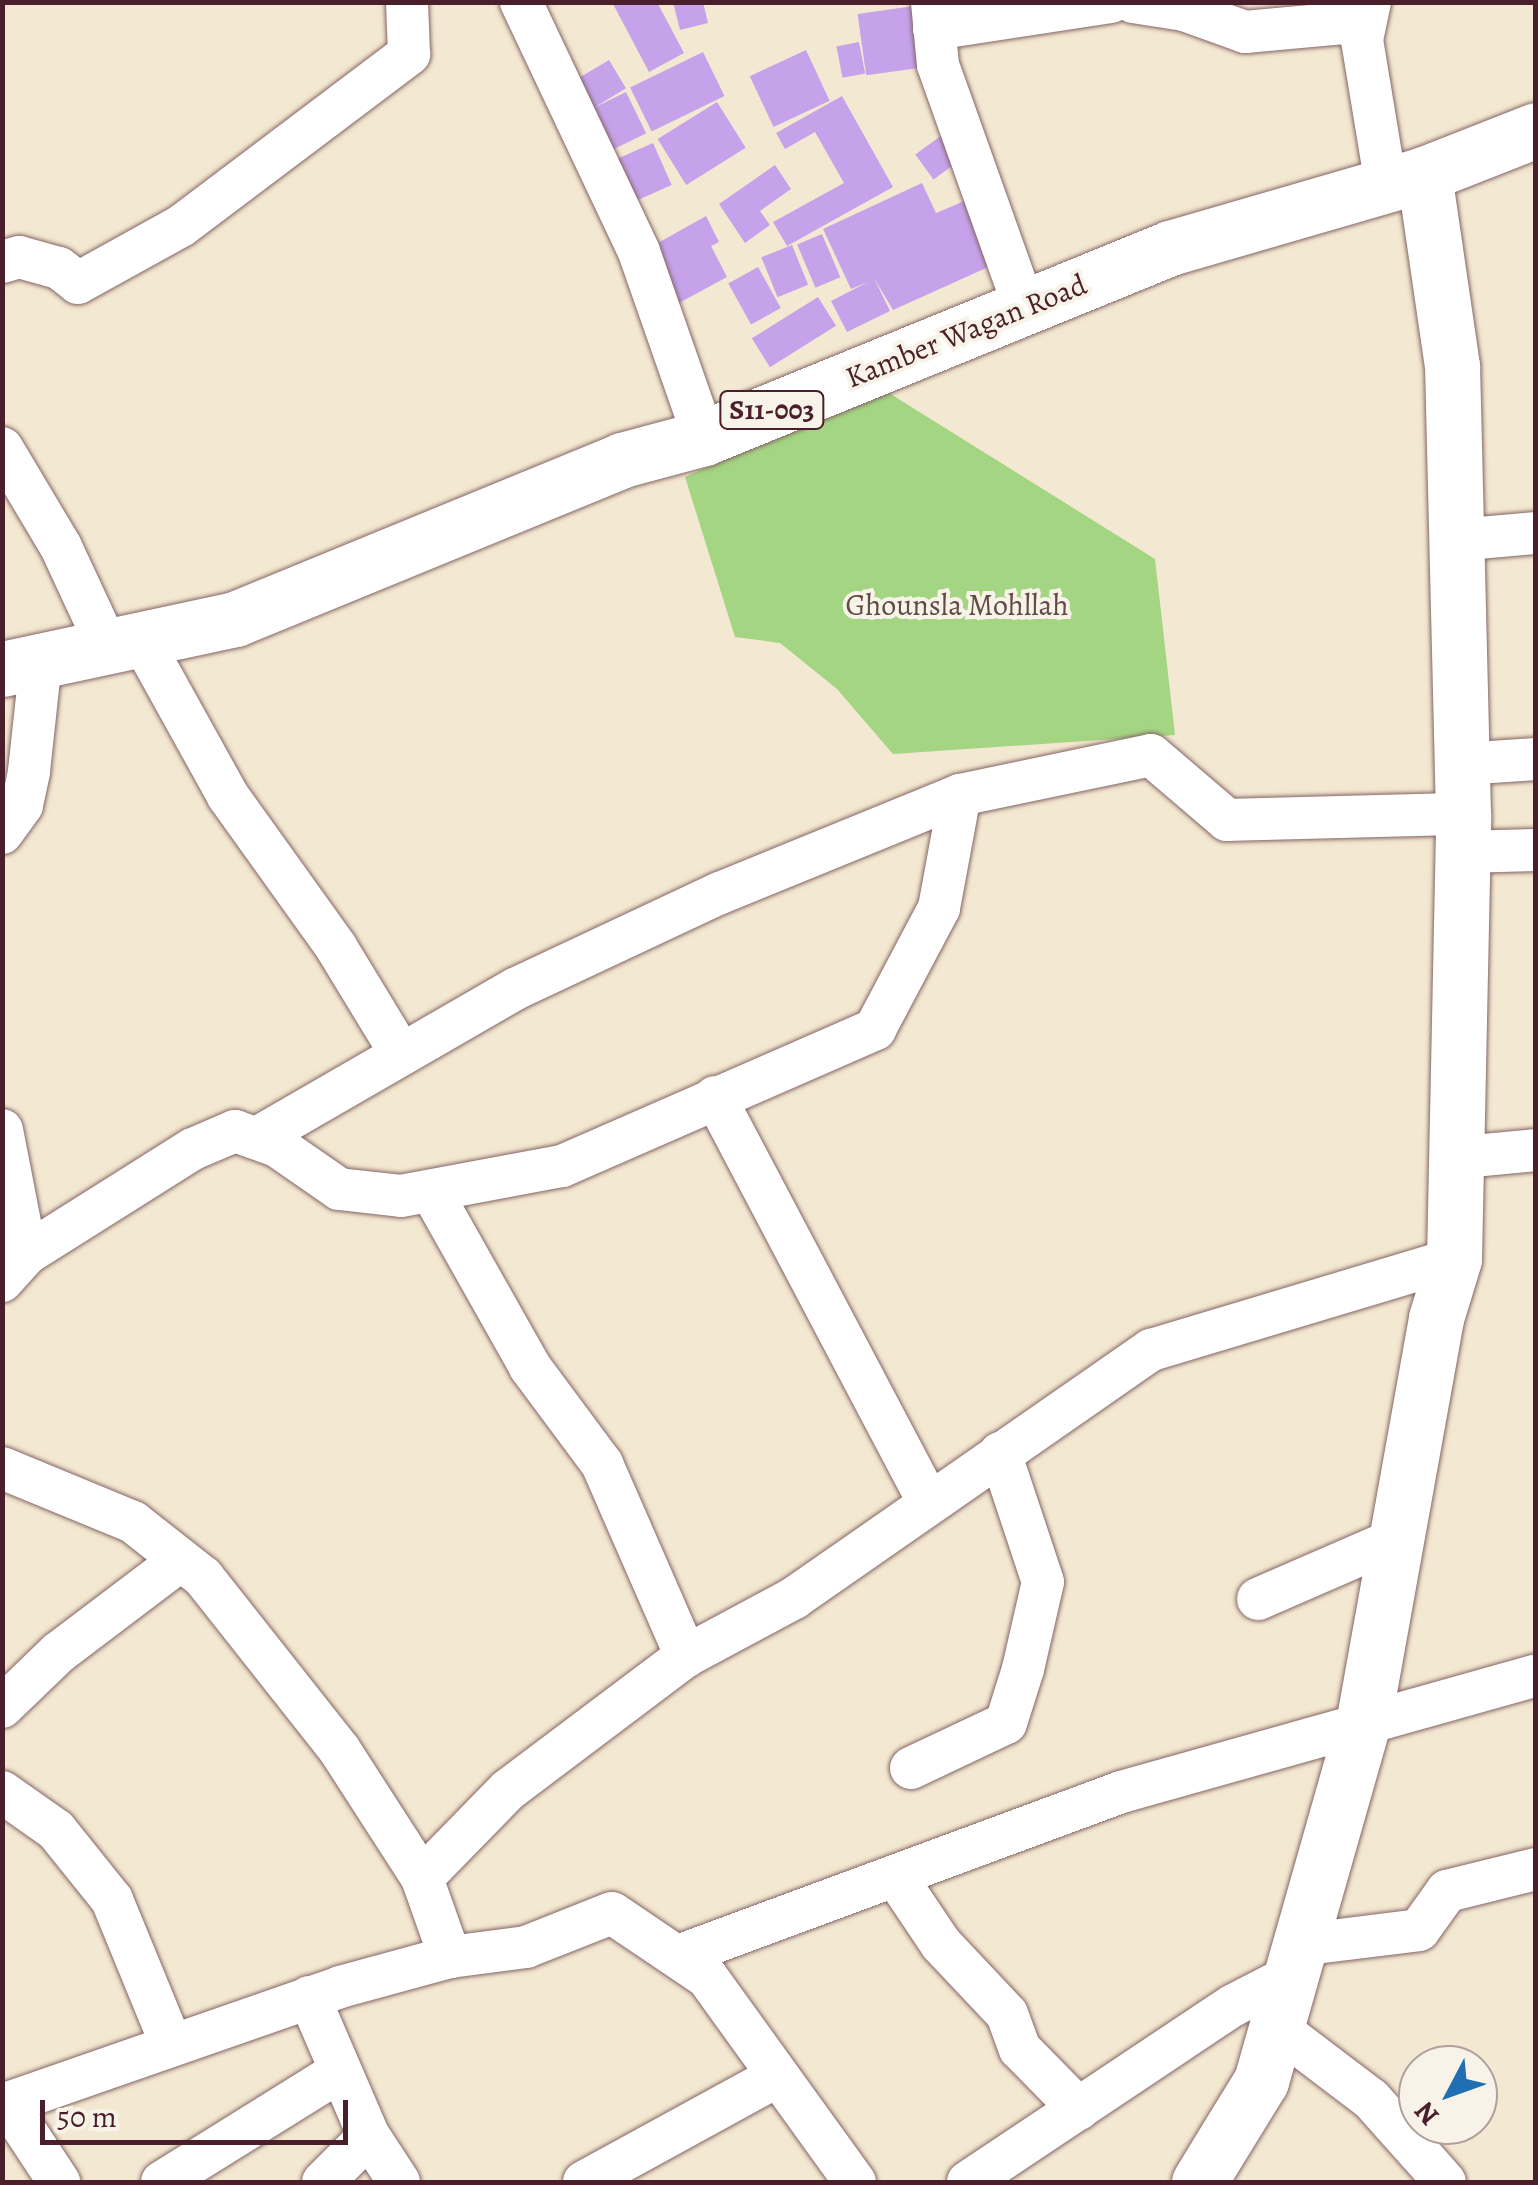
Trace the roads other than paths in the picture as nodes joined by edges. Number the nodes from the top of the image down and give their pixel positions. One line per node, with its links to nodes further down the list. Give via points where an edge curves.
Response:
1 (407, 2): 9 (street, via 409,54 182,226 78,283 59,268 19,257)
2 (522, 2): 11 (street, via 639,252)
3 (1112, 2): 6 (street)
4 (1133, 2): 5 (street, via 1184,10 1246,32)
5 (1368, 12): 8 (street, via 1362,40)
6 (933, 16): 10 (street, via 938,65)
7 (1536, 130): 8 (main road, Kamber Wagan Road / S11-003)
8 (1405, 180): 10 (main road, Kamber Wagan Road / S11-003, via 1170,248); 14 (main road, via 1452,366)
9 (2, 262)
10 (1024, 307): 11 (main road, Kamber Wagan Road / S11-003)
11 (704, 438): 15 (main road, Kamber Wagan Road / S11-003, via 622,460 235,619)
12 (2, 448): 15 (street)
13 (1536, 532): 14 (street)
14 (1456, 540): 19 (main road)
15 (124, 643): 16 (main road, Kamber Wagan Road / S11-003); 22 (street, via 336,948)
16 (22, 665): 20 (street, via 29,772 22,804)
17 (1536, 759): 19 (street)
18 (960, 795): 19 (street, via 1150,755 1228,820); 22 (street, via 720,893 517,988); 23 (street, via 938,908 876,1029)
19 (1462, 810): 21 (street); 27 (main road)
20 (2, 833)
21 (1536, 850)
22 (401, 1054): 25 (street)
23 (715, 1096): 28 (street, via 562,1166); 33 (street)
24 (2, 1130): 30 (street)
25 (257, 1138): 28 (street, via 339,1189 401,1196); 30 (street, via 235,1131 193,1149)
26 (1536, 1150): 27 (street)
27 (1452, 1158): 29 (main road)
28 (431, 1191): 37 (street, via 520,1352 602,1464)
29 (1454, 1259): 31 (street, via 1151,1350); 34 (main road, via 1436,1318)
30 (14, 1267)
31 (1000, 1452): 33 (street); 41 (street, via 1043,1582 1024,1669 1006,1723)
32 (2, 1468): 35 (street, via 133,1522)
33 (929, 1504): 37 (street, via 794,1598)
34 (1396, 1539): 36 (street); 40 (main road)
35 (180, 1560): 39 (street, via 58,1653); 45 (street, via 203,1577 338,1749)
36 (1258, 1599)
37 (686, 1656): 45 (street, via 508,1790)
38 (1536, 1676): 40 (street)
39 (2, 1707)
40 (1363, 1724): 44 (street, via 1121,1792); 48 (main road)
41 (911, 1768)
42 (2, 1792): 50 (street, via 56,1830 112,1900)
43 (1536, 1869): 48 (street, via 1447,1890 1419,1930)
44 (896, 1876): 46 (street); 54 (street, via 940,1944 1007,2014 1020,2049)
45 (422, 1878): 47 (street)
46 (678, 1956): 47 (street, via 612,1914 526,1947); 52 (street, via 707,1977)
47 (450, 1957): 49 (street)
48 (1289, 1983): 54 (street, via 1232,2006); 63 (main road, via 1260,2081); 64 (street, via 1371,2099)
49 (308, 1998): 50 (street); 51 (street)
50 (171, 2044): 53 (street)
51 (340, 2070): 55 (street); 57 (street)
52 (778, 2076): 60 (street); 61 (street)
53 (5, 2104): 56 (street)
54 (1079, 2109): 62 (street)
55 (369, 2136): 58 (street); 59 (street)
56 (59, 2182)
57 (162, 2182)
58 (323, 2182)
59 (399, 2182)
60 (584, 2182)
61 (856, 2182)
62 (968, 2182)
63 (1199, 2182)
64 (1445, 2182)

